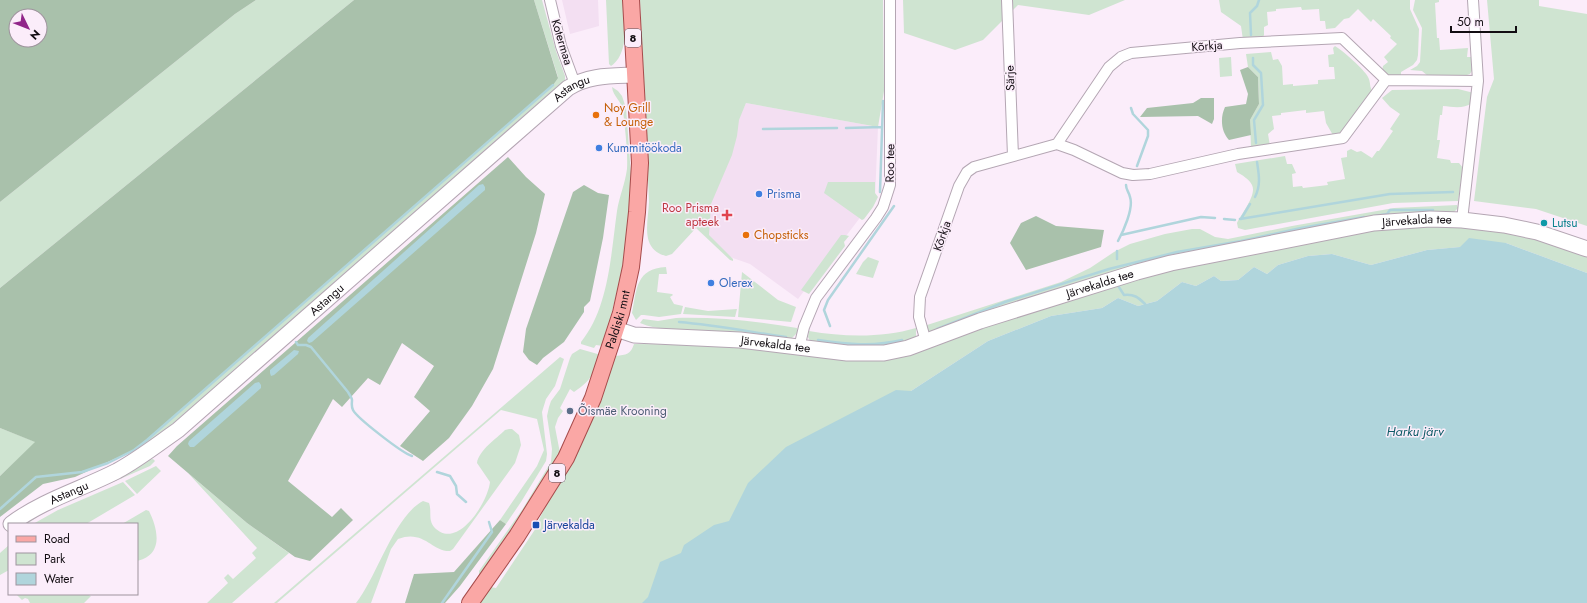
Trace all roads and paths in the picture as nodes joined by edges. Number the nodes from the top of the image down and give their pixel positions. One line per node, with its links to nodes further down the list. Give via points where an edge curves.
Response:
1 (550, 0): 9 (street, Kotermaa, via 561,46)
2 (632, 0): 6 (main road, Paldiski mnt / 8)
3 (890, 0): 16 (street, Roo tee, via 890,185 883,207 876,218 816,298 804,327)
4 (1007, 0): 11 (street, Särje)
5 (1473, 0): 8 (street)
6 (635, 75): 9 (street, Astangu, via 595,77); 14 (main road, Paldiski mnt / 8, via 640,163 637,212 631,267)
7 (1386, 80): 8 (street); 10 (street, via 1343,138 1238,154 1150,174 1133,175 1122,173); 10 (street, Kõrkja, via 1342,38 1131,53 1121,56 1109,67)
8 (1478, 81): 12 (street)
9 (575, 84): 17 (street, Astangu, via 537,114 178,430 147,453 116,471 50,500)
10 (1057, 144): 11 (street, Kõrkja)
11 (1013, 156): 15 (street, Kõrkja, via 974,167 967,172 959,186 920,297 919,317)
12 (1462, 220): 13 (street, Järvekalda tee, via 1542,233); 15 (street, Järvekalda tee, via 1374,223 1171,263 1034,303)
13 (1587, 250)
14 (616, 329): 16 (street, Järvekalda tee, via 634,335 740,340); 18 (main road, Paldiski mnt / 8, via 593,398 566,458 521,530)
15 (926, 342): 16 (street, Järvekalda tee, via 884,353 848,353)
16 (800, 348)
17 (12, 523)
18 (470, 603)

